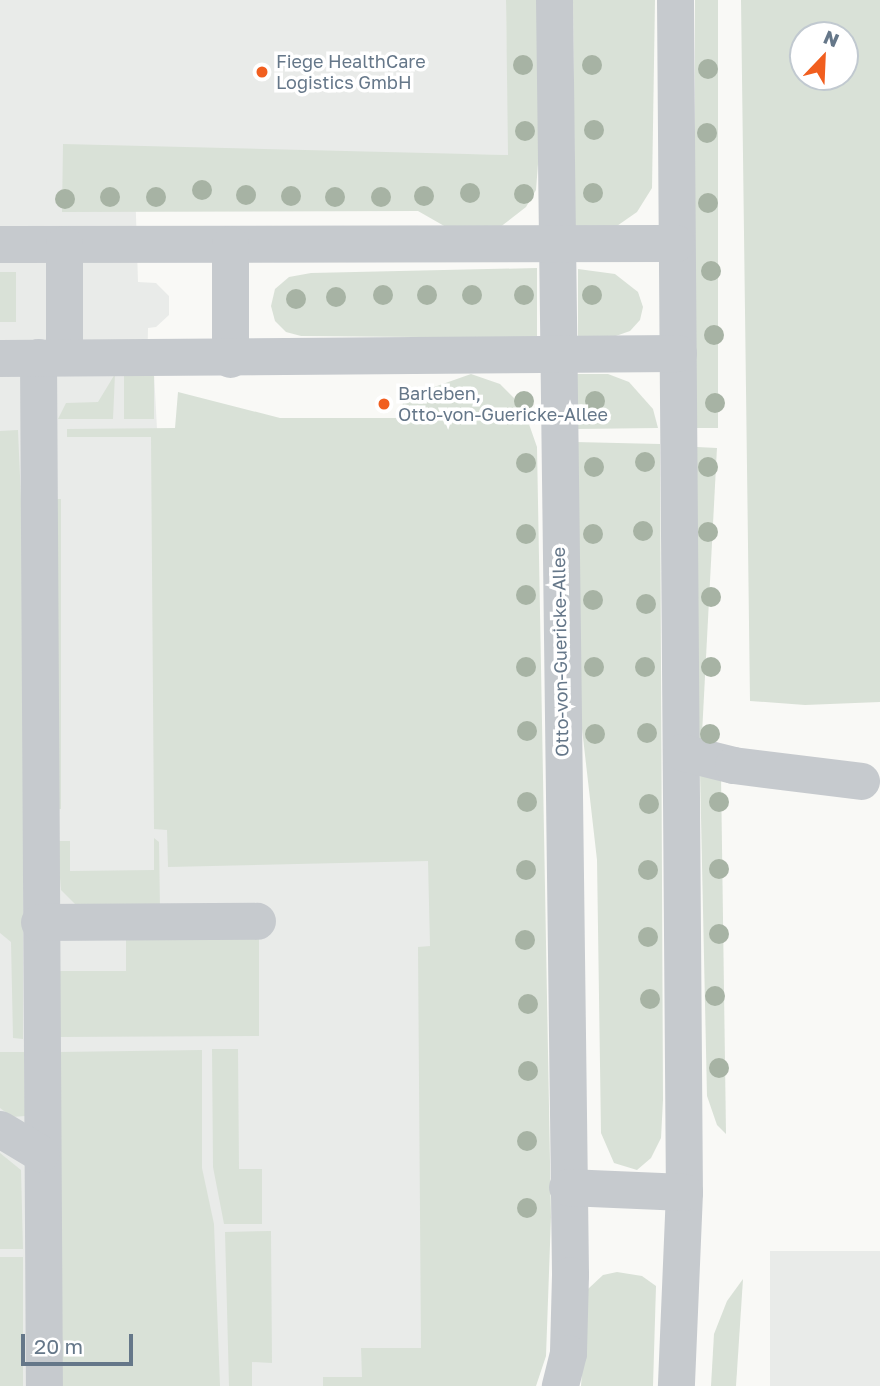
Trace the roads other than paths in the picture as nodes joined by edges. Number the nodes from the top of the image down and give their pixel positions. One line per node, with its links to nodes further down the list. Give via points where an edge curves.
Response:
1 (554, 0): 7 (street, Otto-von-Guericke-Allee)
2 (675, 0): 3 (street)
3 (676, 243): 7 (street); 8 (street)
4 (0, 244): 5 (street)
5 (64, 244): 6 (street); 10 (street)
6 (230, 244): 7 (street); 12 (street)
7 (554, 244): 9 (street, Otto-von-Guericke-Allee)
8 (678, 353): 9 (street); 13 (street)
9 (555, 354): 12 (street); 19 (street, Otto-von-Guericke-Allee)
10 (51, 357): 11 (street); 12 (street); 16 (street)
11 (0, 358)
12 (230, 359)
13 (681, 752): 14 (street, via 733,765); 20 (street)
14 (861, 781)
15 (257, 921): 16 (street)
16 (39, 922): 18 (street)
17 (0, 1129): 18 (street)
18 (40, 1153): 21 (street)
19 (567, 1187): 20 (street); 22 (street, Otto-von-Guericke-Allee, via 568,1353)
20 (684, 1192): 23 (street)
21 (44, 1386)
22 (560, 1386)
23 (676, 1386)

